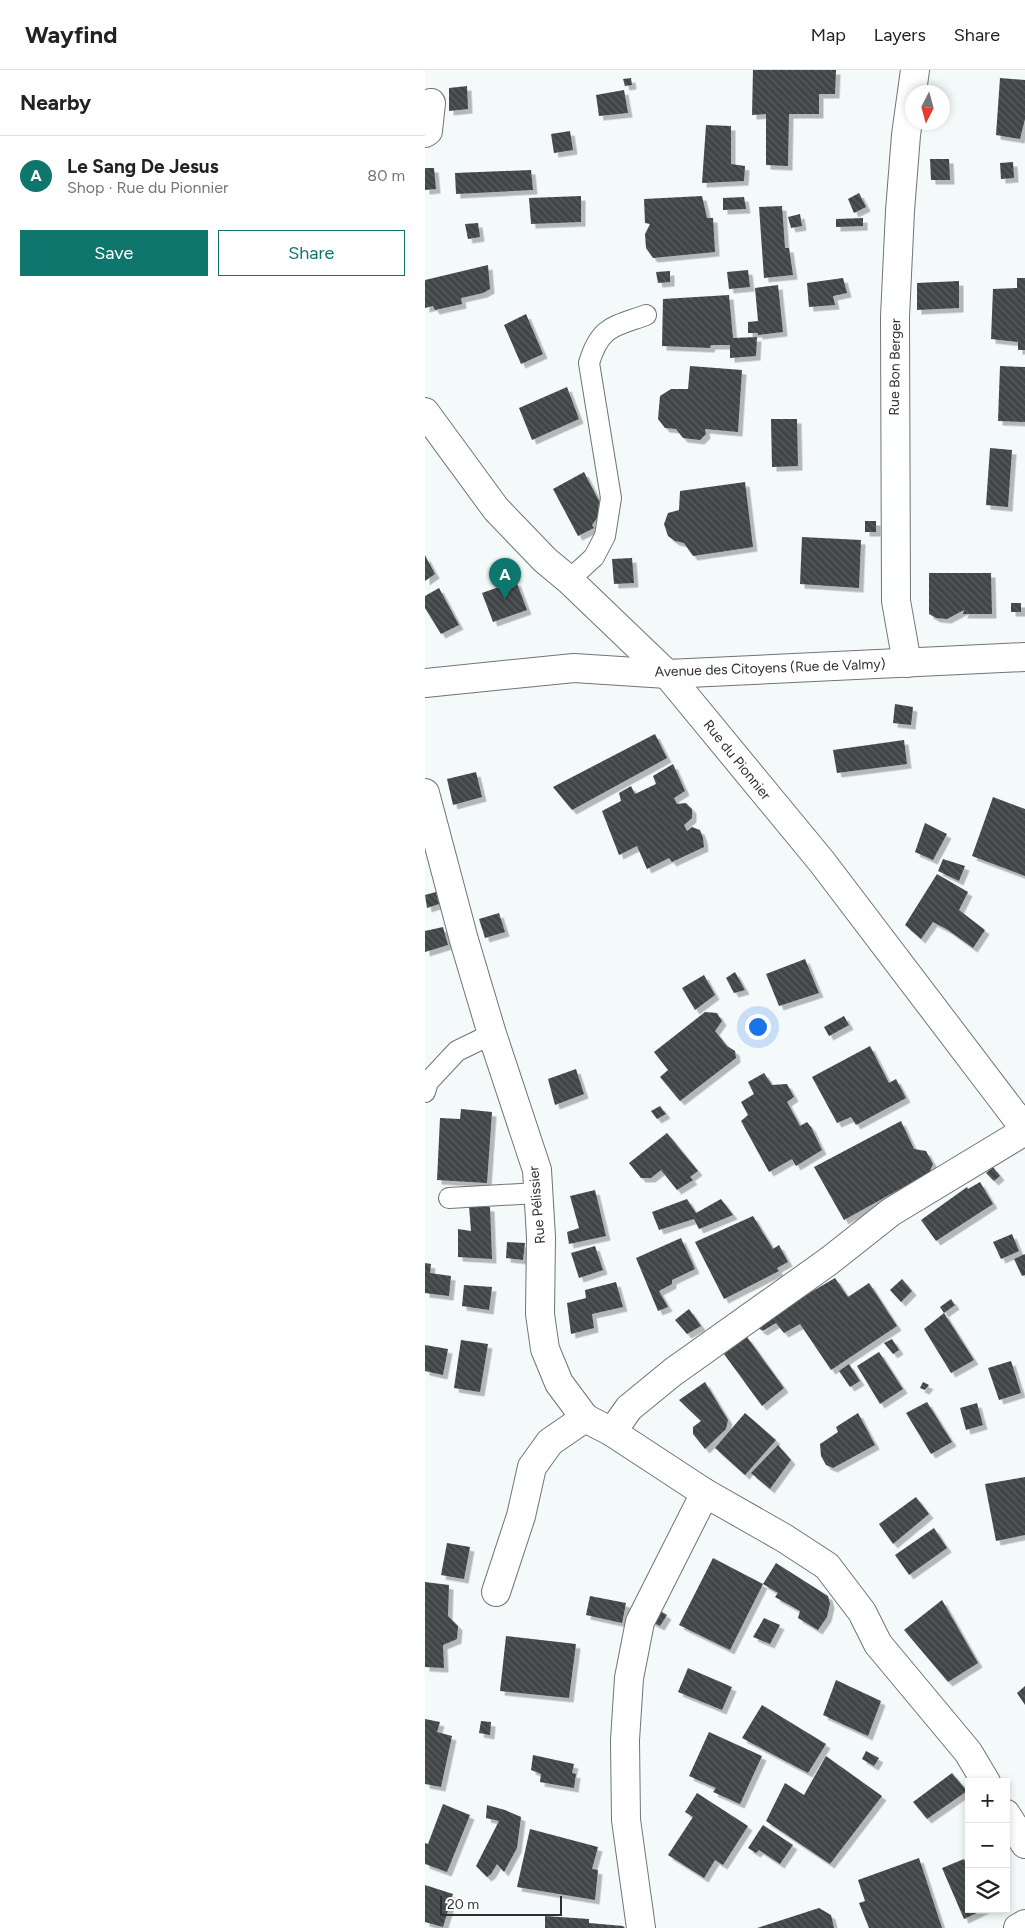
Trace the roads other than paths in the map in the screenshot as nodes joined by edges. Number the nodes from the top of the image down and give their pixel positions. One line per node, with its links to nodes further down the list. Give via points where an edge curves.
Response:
1 (915, 70): 8 (street, Rue Bon Berger, via 900,211 895,337 896,601)
2 (431, 103): 3 (street, via 428,131)
3 (425, 133)
4 (646, 315): 6 (lane, via 606,330 594,346 589,362 611,498 605,536 594,557)
5 (425, 412): 6 (street, Rue du Pionnier, via 496,509)
6 (569, 580): 9 (street, Rue du Pionnier)
7 (1025, 658): 8 (street, Avenue des Citoyens (Rue de Valmy))
8 (907, 663): 9 (street, Avenue des Citoyens (Rue de Valmy))
9 (667, 674): 10 (street, Avenue des Citoyens (Rue de Valmy), via 574,668); 14 (street, Rue du Pionnier, via 822,862)
10 (425, 682)
11 (425, 793): 12 (street, Rue Pélissier, via 463,940)
12 (492, 1034): 13 (lane, via 457,1051 428,1082); 15 (street, Rue Pélissier, via 537,1170)
13 (425, 1092)
14 (1025, 1130): 18 (street, via 891,1212 829,1262 673,1372 629,1408)
15 (538, 1194): 16 (lane); 17 (street, Rue Pélissier, via 540,1314 545,1349 559,1383)
16 (449, 1198)
17 (585, 1418): 18 (street); 20 (street, via 550,1442 531,1466 521,1516)
18 (612, 1432): 19 (street)
19 (705, 1493): 21 (street, via 827,1566 861,1612 878,1644 967,1752); 25 (street, via 641,1622 629,1678 625,1820)
20 (496, 1592)
21 (983, 1778)
22 (1010, 1820): 23 (street)
23 (1025, 1844)
24 (1025, 1924): 26 (street)
25 (641, 1928)
26 (1017, 1928)

